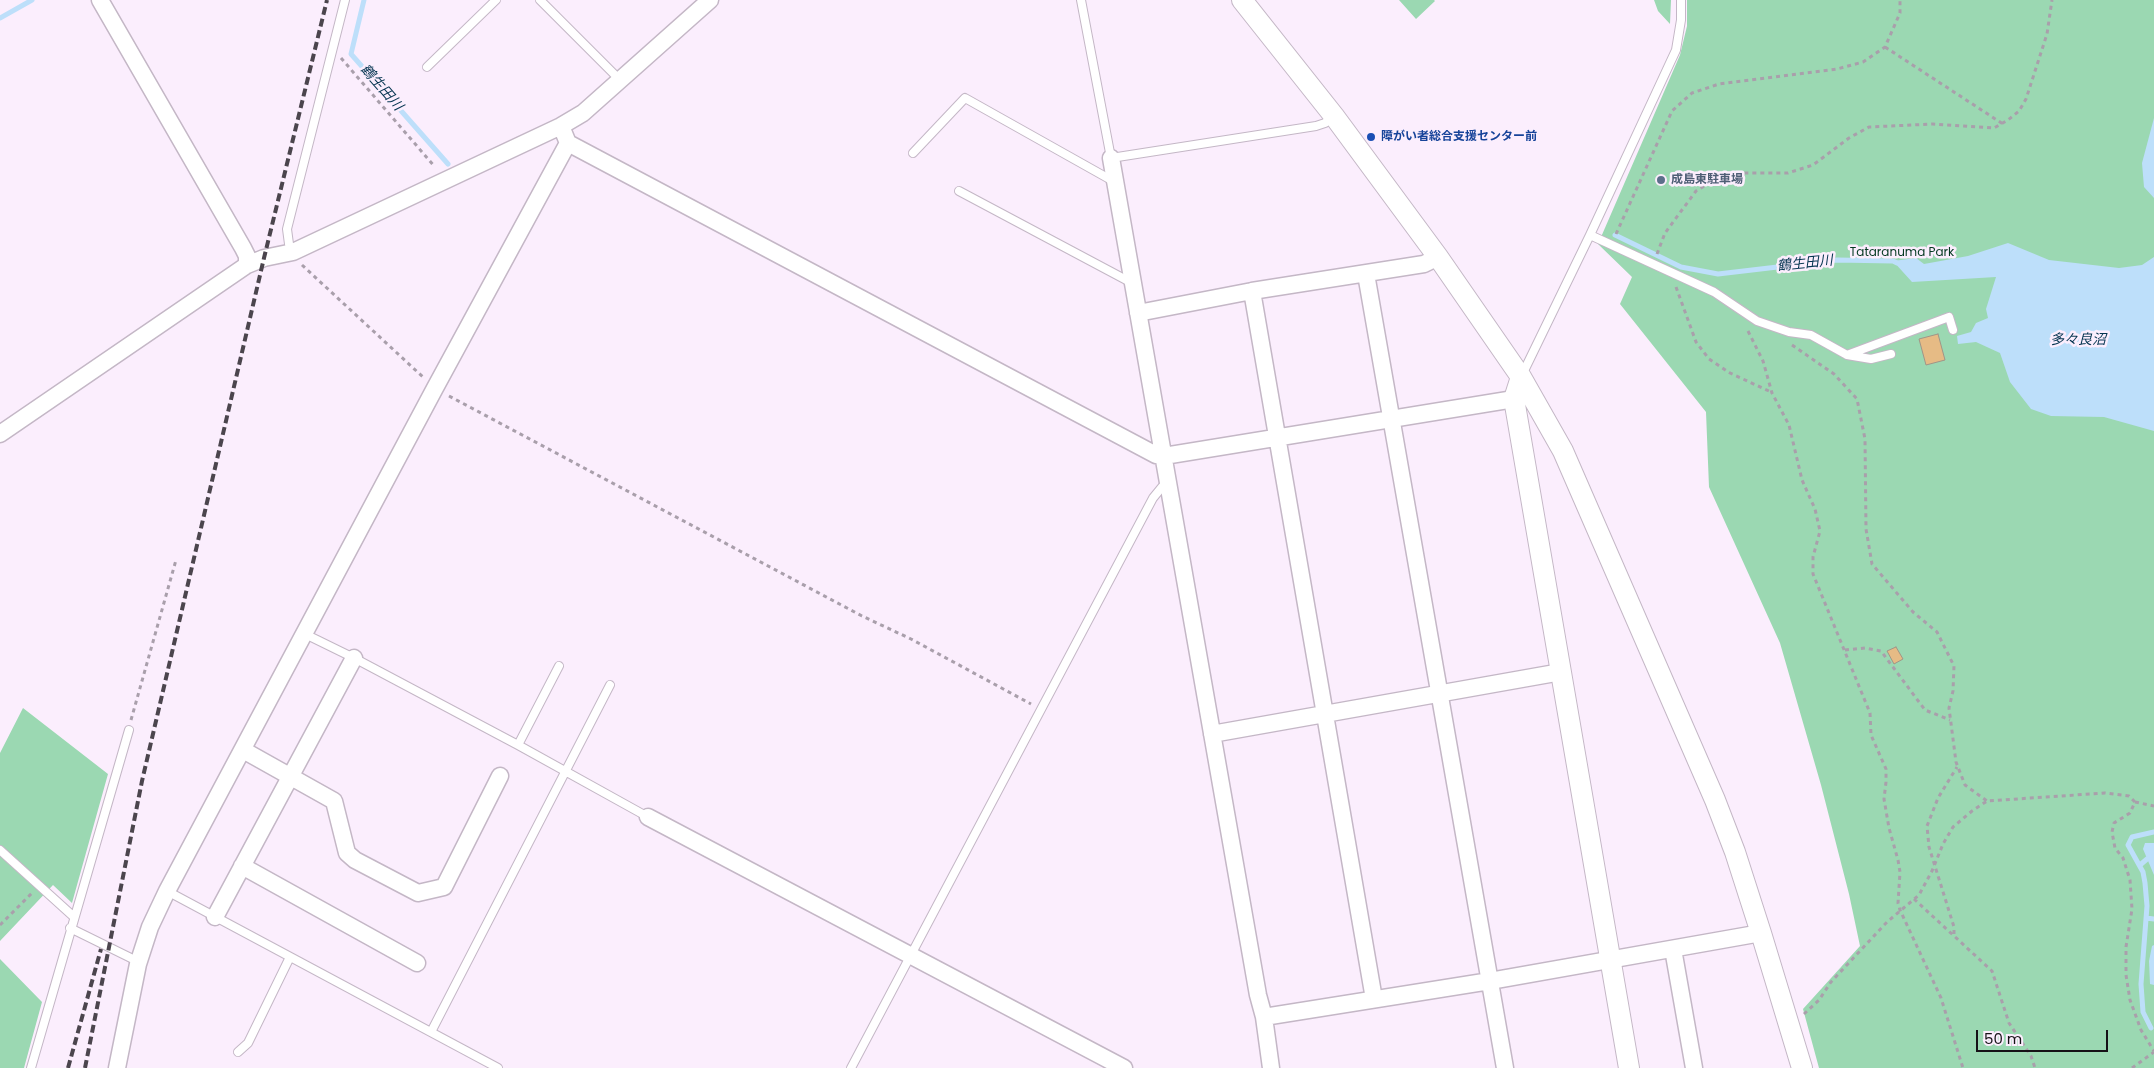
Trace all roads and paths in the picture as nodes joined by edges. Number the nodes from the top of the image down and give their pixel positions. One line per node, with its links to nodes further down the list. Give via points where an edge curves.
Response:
1 (100, 0): 28 (street, via 243,248)
2 (345, 0): 12 (lane)
3 (496, 0): 13 (lane)
4 (540, 0): 14 (lane)
5 (710, 0): 14 (street)
6 (1081, 0): 20 (lane)
7 (1242, 0): 15 (street)
8 (1681, 0): 24 (lane, via 1676,50)
9 (1900, 0): 11 (path, via 1900,13)
10 (2052, 0): 16 (path, via 2047,34 2026,99 2019,111)
11 (1885, 47): 16 (path); 25 (path, via 1863,62 1837,69 1719,84 1692,93 1672,111)
12 (332, 54): 21 (path, via 342,58 439,171); 26 (lane, via 287,229)
13 (427, 67)
14 (621, 80): 17 (street)
15 (1334, 116): 20 (lane, via 1316,126); 27 (street)
16 (2003, 124): 29 (path, via 1994,128 1933,124 1869,127 1813,165 1788,173 1726,173 1696,191 1665,233)
17 (561, 126): 18 (street); 21 (street)
18 (568, 143): 41 (street); 47 (street, via 1156,455)
19 (913, 153): 22 (lane, via 965,98)
20 (1111, 158): 22 (street)
21 (443, 180): 26 (street)
22 (1115, 182): 32 (street)
23 (959, 191): 32 (lane)
24 (1590, 235): 29 (lane); 40 (lane)
25 (1615, 235)
26 (293, 252): 28 (street); 41 (path, via 298,261)
27 (1438, 257): 31 (street, via 1424,264); 40 (street)
28 (247, 264): 45 (street)
29 (1653, 264): 30 (lane)
30 (1670, 272): 35 (lane, via 1714,292); 42 (path, via 1696,342 1709,359)
31 (1366, 274): 33 (street); 44 (street)
32 (1132, 283): 34 (street)
33 (1252, 291): 34 (street); 46 (street)
34 (1138, 313): 47 (street)
35 (1744, 313): 39 (lane, via 1789,332 1811,335); 42 (path)
36 (1953, 330): 39 (lane, via 1949,317)
37 (1788, 342): 59 (path, via 1834,374 1857,399 1865,439 1866,529 1872,564 1913,612 1936,632 1954,666)
38 (1891, 354): 39 (lane, via 1871,359)
39 (1848, 355)
40 (1521, 377): 43 (street); 83 (street, via 1580,487 1715,800)
41 (435, 388): 50 (street); 57 (path)
42 (1772, 393): 51 (path, via 1789,425 1802,480 1820,531 1813,557 1813,574)
43 (1514, 399): 44 (street); 54 (street)
44 (1392, 420): 46 (street); 56 (street)
45 (0, 434)
46 (1277, 438): 47 (street); 58 (street)
47 (1164, 456): 48 (street)
48 (1169, 482): 57 (lane, via 1153,498); 61 (street)
49 (176, 560): 60 (path)
50 (305, 634): 52 (lane); 63 (street)
51 (1845, 650): 59 (path, via 1864,648 1881,651 1924,710); 78 (path, via 1870,712 1871,735 1886,768 1884,799 1900,872)
52 (354, 658): 62 (lane); 66 (street)
53 (559, 666): 62 (lane)
54 (1562, 672): 56 (street); 88 (street)
55 (610, 685): 65 (lane, via 568,763)
56 (1438, 694): 58 (street); 91 (street)
57 (1041, 709): 86 (lane)
58 (1324, 714): 61 (street); 92 (street)
59 (1950, 720): 64 (path)
60 (128, 730): 79 (lane)
61 (1212, 734): 94 (street)
62 (518, 745): 65 (lane)
63 (243, 750): 66 (street); 76 (street)
64 (1957, 766): 68 (path, via 1965,785); 74 (path, via 1938,798 1927,826)
65 (567, 771): 71 (lane); 95 (lane)
66 (290, 776): 67 (street, via 334,801 347,854 418,893 444,887); 73 (street)
67 (500, 776)
68 (1987, 800): 69 (path, via 2105,793 2128,796); 74 (path, via 1954,827)
69 (2136, 802): 70 (path); 97 (path, via 2130,813 2114,822 2112,832 2115,848 2123,858 2130,880 2132,909 2126,947 2126,975 2130,1000 2141,1030)
70 (2154, 806)
71 (648, 817): 86 (street)
72 (0, 850): 75 (lane)
73 (242, 866): 80 (street); 90 (street)
74 (1934, 867): 77 (path); 84 (path)
75 (40, 885): 79 (lane); 81 (path)
76 (167, 891): 80 (lane); 89 (street, via 150,927)
77 (1914, 899): 78 (path); 84 (path)
78 (1900, 910): 93 (path); 108 (path, via 1941,998)
79 (74, 917): 82 (lane)
80 (215, 917): 87 (lane)
81 (0, 925)
82 (70, 928): 89 (lane); 98 (lane)
83 (1761, 933): 85 (street); 107 (street)
84 (1954, 934): 109 (path, via 1992,971 2008,1023 2031,1056)
85 (1673, 949): 88 (street); 106 (street)
86 (911, 955): 101 (lane); 102 (street)
87 (290, 957): 95 (lane); 96 (lane, via 248,1043)
88 (1611, 960): 91 (street); 105 (street)
89 (139, 962): 99 (street)
90 (417, 963)
91 (1490, 981): 92 (street); 104 (street)
92 (1374, 999): 94 (street)
93 (1801, 1017)
94 (1264, 1018): 103 (street)
95 (431, 1032): 100 (lane)
96 (238, 1052)
97 (2154, 1052): 110 (path)
98 (31, 1068)
99 (117, 1068)
100 (498, 1068)
101 (851, 1068)
102 (1124, 1068)
103 (1271, 1068)
104 (1505, 1068)
105 (1629, 1068)
106 (1694, 1068)
107 (1802, 1068)
108 (1963, 1068)
109 (2035, 1068)
110 (2132, 1068)

